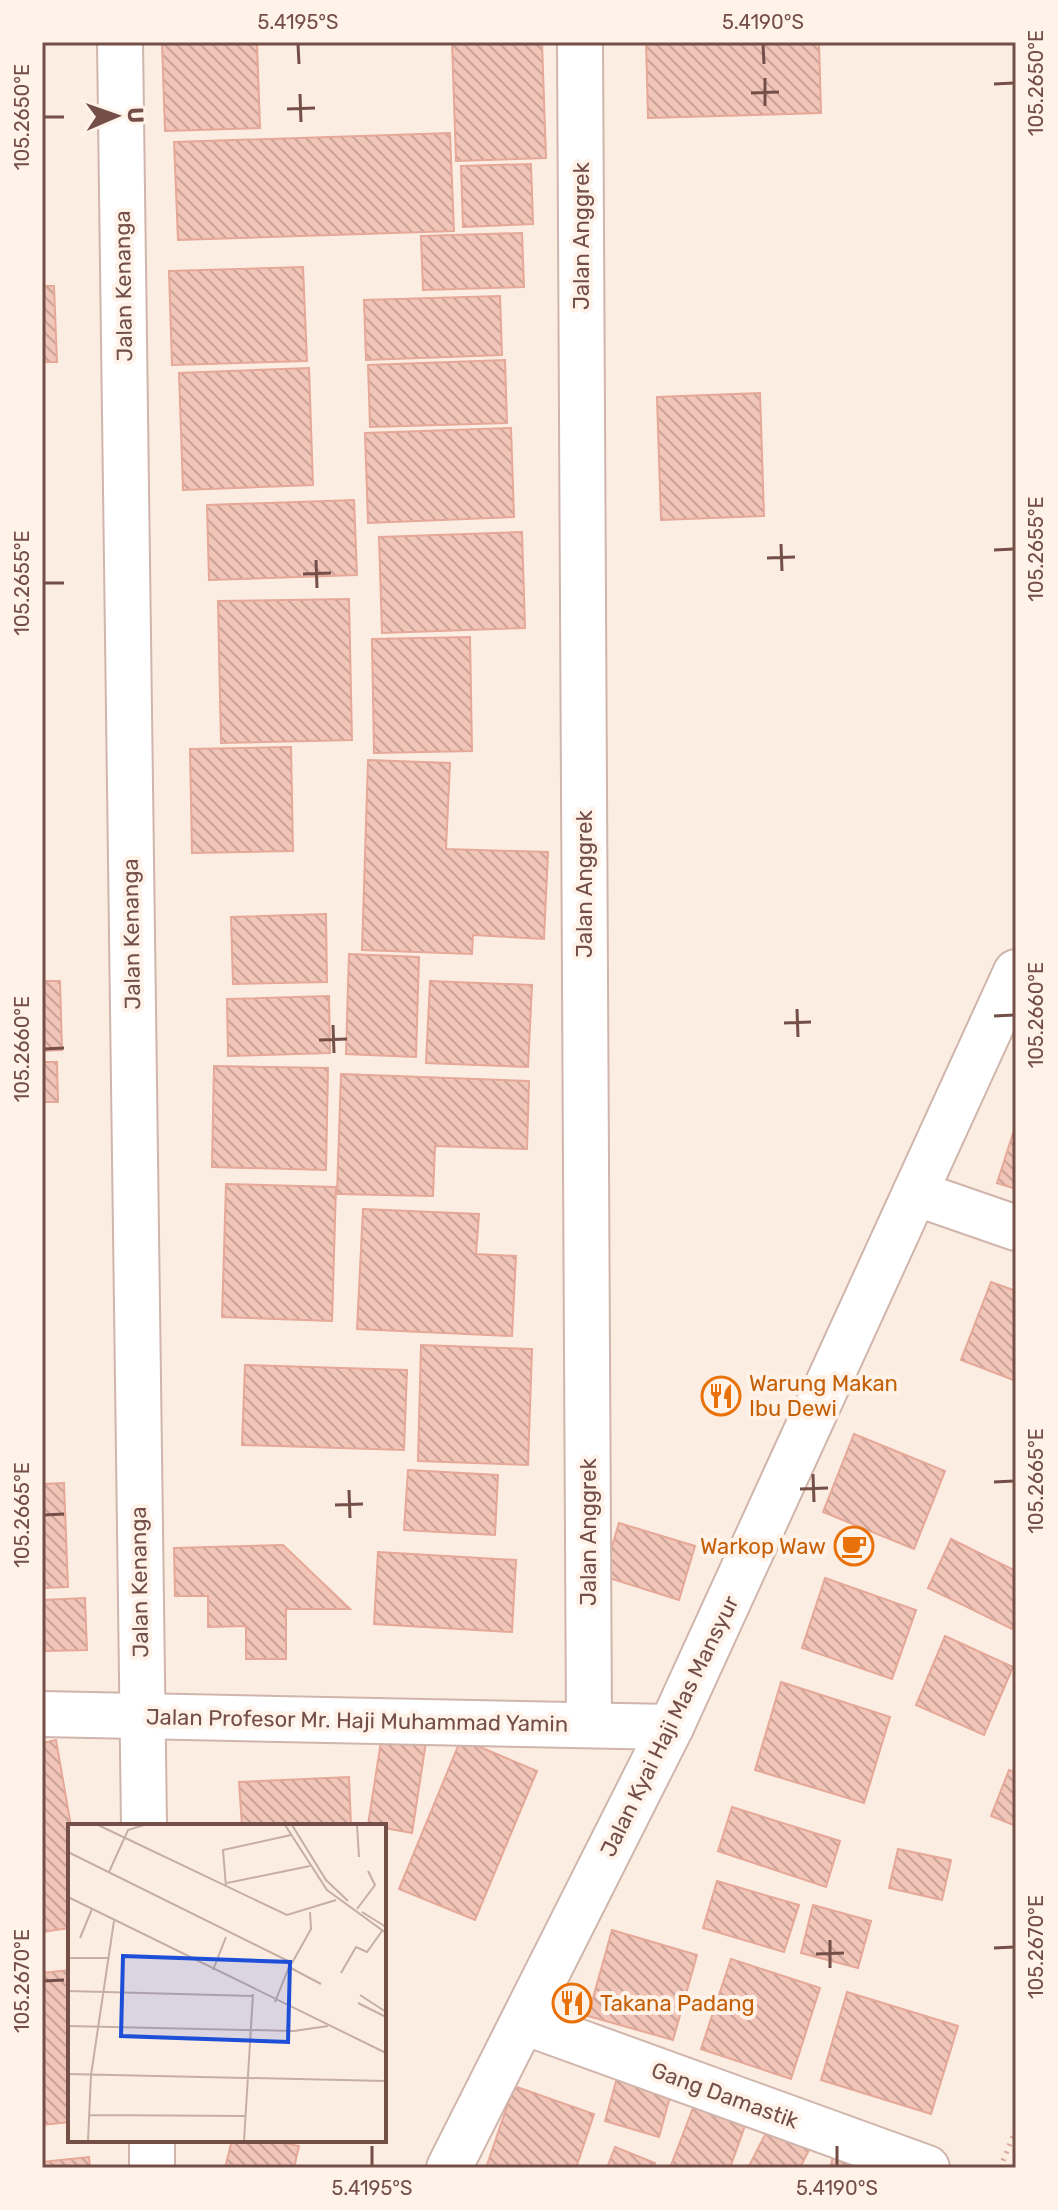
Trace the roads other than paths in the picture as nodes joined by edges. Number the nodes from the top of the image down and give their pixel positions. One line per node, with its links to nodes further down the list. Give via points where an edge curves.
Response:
1 (120, 42): 7 (street, Jalan Kenanga)
2 (580, 42): 8 (street, Jalan Anggrek)
3 (1016, 972): 4 (street, Jalan Kyai Haji Mas Mansyur)
4 (915, 1193): 5 (street); 9 (street, Jalan Kyai Haji Mas Mansyur)
5 (1016, 1228)
6 (42, 1714): 7 (street, Jalan Profesor Mr. Haji Muhammad Yamin)
7 (141, 1716): 8 (street, Jalan Profesor Mr. Haji Muhammad Yamin); 10 (street, Jalan Kenanga)
8 (589, 1725): 9 (street, Jalan Profesor Mr. Haji Muhammad Yamin)
9 (671, 1727): 11 (street, Jalan Kyai Haji Mas Mansyur)
10 (144, 1824)
11 (524, 2022): 14 (street, Jalan Kyai Haji Mas Mansyur); 15 (street, Gang Damastik)
12 (152, 2142): 13 (street)
13 (152, 2168)
14 (449, 2168)
15 (927, 2168)

